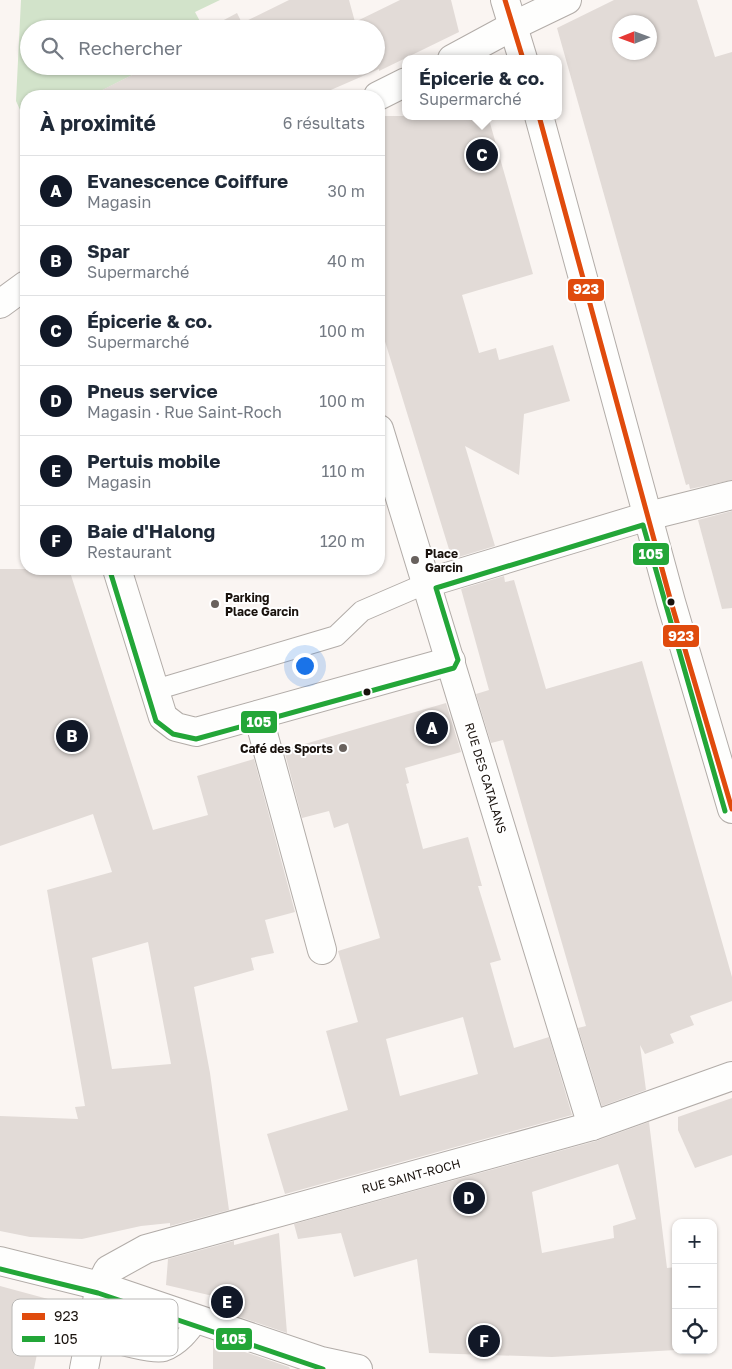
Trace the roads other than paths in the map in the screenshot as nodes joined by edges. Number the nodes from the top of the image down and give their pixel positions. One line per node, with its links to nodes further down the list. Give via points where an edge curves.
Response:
1 (505, 0): 3 (street)
2 (567, 0): 3 (street)
3 (513, 26): 4 (street); 5 (street)
4 (459, 55)
5 (522, 55)
6 (402, 84): 7 (street)
7 (385, 92)
8 (540, 120): 13 (street)
9 (20, 289): 10 (street)
10 (0, 304)
11 (385, 448): 15 (street, RUE DES CATALANS)
12 (732, 495): 13 (street)
13 (648, 516): 15 (street); 19 (street)
14 (118, 575): 17 (street)
15 (427, 583): 16 (street, RUE DES CATALANS); 17 (lane, via 362,610 336,636)
16 (451, 662): 18 (street); 22 (street, RUE DES CATALANS)
17 (155, 690): 18 (street, via 163,717 176,728 196,732)
18 (258, 715): 20 (street)
19 (732, 809)
20 (322, 950)
21 (732, 1076): 22 (street, RUE SAINT-ROCH)
22 (592, 1126): 24 (street, RUE SAINT-ROCH, via 146,1249 108,1270)
23 (0, 1261): 24 (street)
24 (100, 1286): 25 (street); 26 (street)
25 (97, 1299)
26 (138, 1299)
27 (178, 1313): 28 (street)
28 (199, 1320): 29 (lane, via 186,1338); 32 (street, via 321,1361)
29 (178, 1343)
30 (86, 1356): 31 (street)
31 (84, 1369)
32 (358, 1369)

